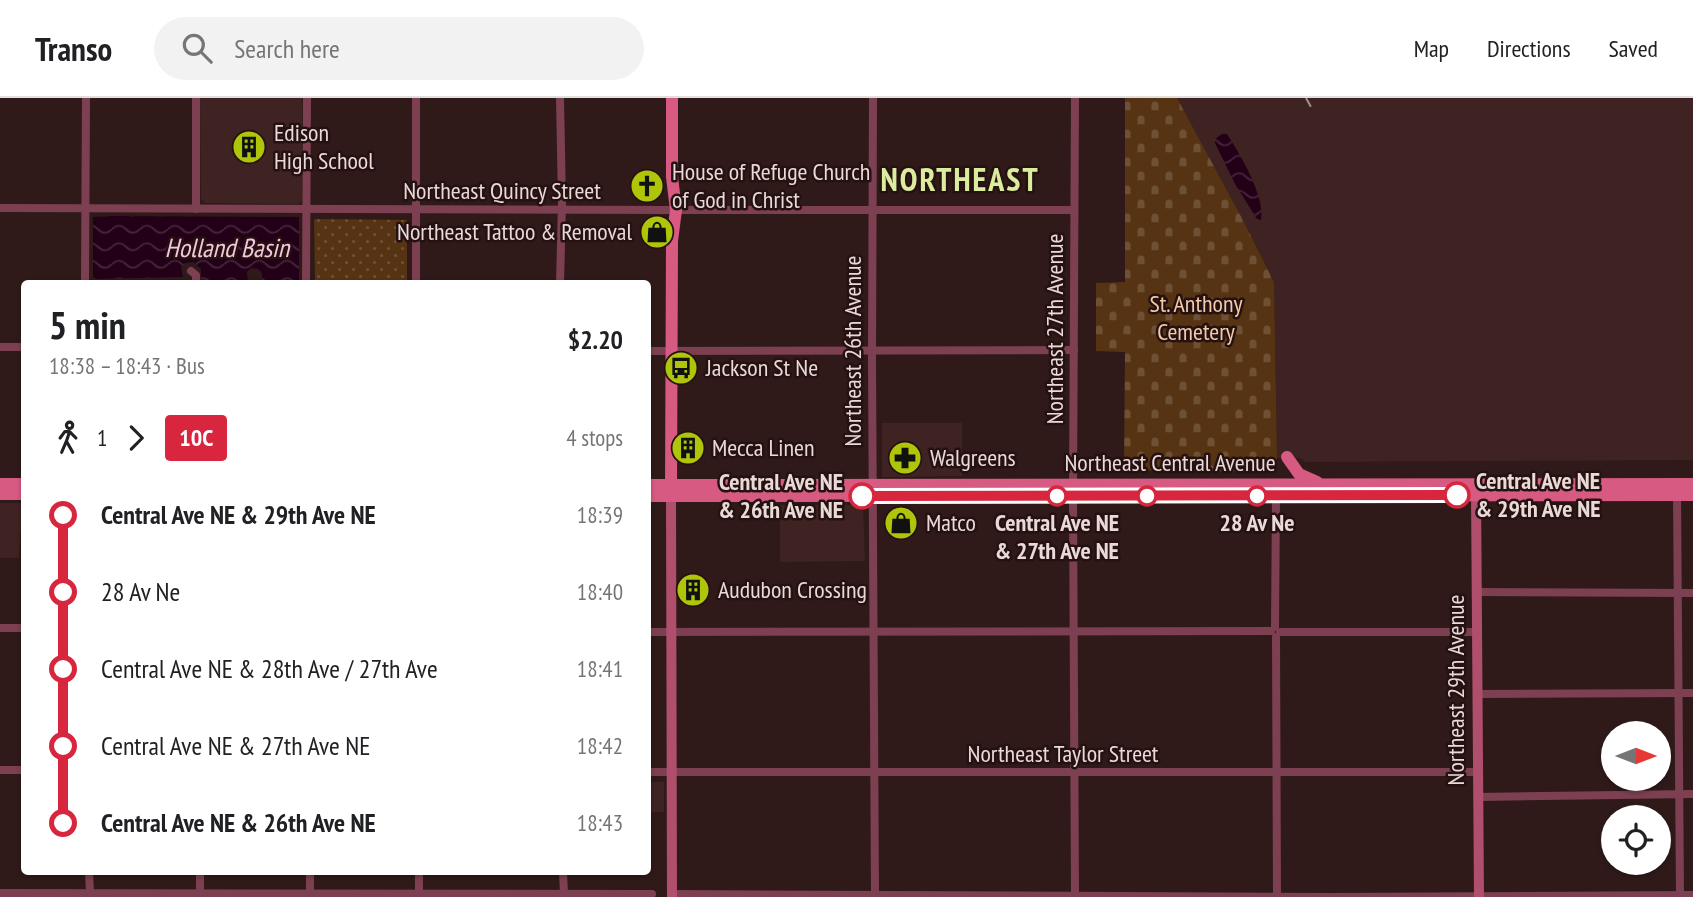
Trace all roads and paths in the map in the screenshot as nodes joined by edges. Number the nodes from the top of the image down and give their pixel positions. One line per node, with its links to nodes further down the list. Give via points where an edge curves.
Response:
1 (86, 98): 10 (street)
2 (196, 98): 11 (street)
3 (307, 98): 12 (street)
4 (416, 98): 13 (street)
5 (560, 98): 14 (street)
6 (672, 98): 15 (main road)
7 (873, 98): 16 (street, Northeast 26th Avenue)
8 (1075, 98): 17 (street, Northeast 27th Avenue)
9 (0, 208): 10 (street, Northeast Quincy Street)
10 (86, 208): 11 (street, Northeast Quincy Street); 19 (street)
11 (196, 209): 12 (street, Northeast Quincy Street)
12 (306, 209): 13 (street, Northeast Quincy Street); 21 (street)
13 (416, 210): 14 (street, Northeast Quincy Street); 22 (street)
14 (562, 210): 15 (street, Northeast Quincy Street); 23 (street)
15 (672, 210): 16 (street, Northeast Quincy Street); 28 (main road)
16 (873, 210): 17 (street, Northeast Quincy Street); 29 (street, Northeast 26th Avenue)
17 (1074, 210): 26 (street, Northeast 27th Avenue)
18 (191, 271): 20 (street)
19 (85, 280)
20 (196, 280)
21 (306, 280)
22 (416, 280)
23 (560, 280)
24 (0, 347): 25 (street)
25 (21, 347)
26 (1074, 350): 29 (street); 38 (street, Northeast 27th Avenue)
27 (651, 351): 28 (street)
28 (671, 351): 29 (street); 37 (main road)
29 (872, 352): 40 (street, Northeast 26th Avenue)
30 (1287, 457): 31 (main road, via 1309,480)
31 (1335, 483): 36 (main road, Northeast Central Avenue); 38 (main road, Northeast Central Avenue)
32 (0, 484): 33 (main road)
33 (21, 484)
34 (1693, 485): 39 (main road, Northeast Central Avenue)
35 (651, 486): 37 (main road, Northeast Central Avenue)
36 (1476, 489): 39 (main road, Northeast Central Avenue); 45 (main road, Northeast Central Avenue); 46 (street, Northeast 29th Avenue)
37 (671, 490): 40 (main road, Northeast Central Avenue); 43 (main road, Northeast Central Avenue); 52 (street)
38 (1074, 490): 40 (main road, Northeast Central Avenue); 45 (main road, Northeast Central Avenue); 54 (street, Northeast 27th Avenue)
39 (1677, 490): 44 (main road, Northeast Central Avenue); 47 (street)
40 (873, 491): 53 (street, Northeast 26th Avenue)
41 (0, 494): 42 (main road)
42 (21, 494)
43 (651, 495)
44 (1693, 495)
45 (1276, 496): 55 (street)
46 (1477, 592): 47 (street); 56 (street, Northeast 29th Avenue)
47 (1678, 592): 48 (street); 57 (street)
48 (1693, 593)
49 (0, 628): 50 (street)
50 (21, 628)
51 (651, 632): 52 (street)
52 (671, 632): 53 (street); 63 (street)
53 (873, 632): 54 (street); 65 (street, Northeast 26th Avenue)
54 (1074, 632): 55 (street); 67 (street, Northeast 27th Avenue)
55 (1275, 632): 56 (street); 66 (street)
56 (1478, 632): 59 (street, Northeast 29th Avenue)
57 (1679, 693): 58 (street); 59 (street); 68 (street)
58 (1693, 693)
59 (1478, 694): 64 (street, Northeast 29th Avenue)
60 (0, 770): 61 (street)
61 (21, 770)
62 (651, 772): 63 (street, Northeast Taylor Street)
63 (672, 772): 65 (street, Northeast Taylor Street); 87 (street)
64 (1479, 772): 66 (street, Northeast Taylor Street); 70 (street, Northeast 29th Avenue)
65 (873, 773): 67 (street, Northeast Taylor Street); 88 (street, Northeast 26th Avenue)
66 (1276, 773): 67 (street, Northeast Taylor Street); 90 (street)
67 (1075, 774): 89 (street, Northeast 27th Avenue)
68 (1679, 794): 69 (street); 70 (street); 92 (street)
69 (1693, 794)
70 (1478, 797): 91 (street, Northeast 29th Avenue)
71 (89, 875): 77 (street)
72 (200, 875): 78 (street)
73 (310, 875): 79 (street)
74 (419, 875): 80 (street)
75 (564, 875): 81 (street)
76 (0, 893): 83 (street)
77 (90, 893): 78 (street); 83 (street)
78 (200, 893): 84 (street)
79 (310, 893): 80 (street); 84 (street)
80 (419, 894): 85 (street)
81 (564, 894): 82 (street); 85 (street)
82 (652, 894)
83 (71, 895)
84 (271, 895)
85 (472, 895)
86 (1693, 895): 92 (street)
87 (672, 896): 88 (street)
88 (875, 896): 89 (street)
89 (1075, 896): 90 (street)
90 (1277, 896): 93 (street)
91 (1478, 896): 92 (street); 93 (street)
92 (1680, 896)
93 (1330, 897)

